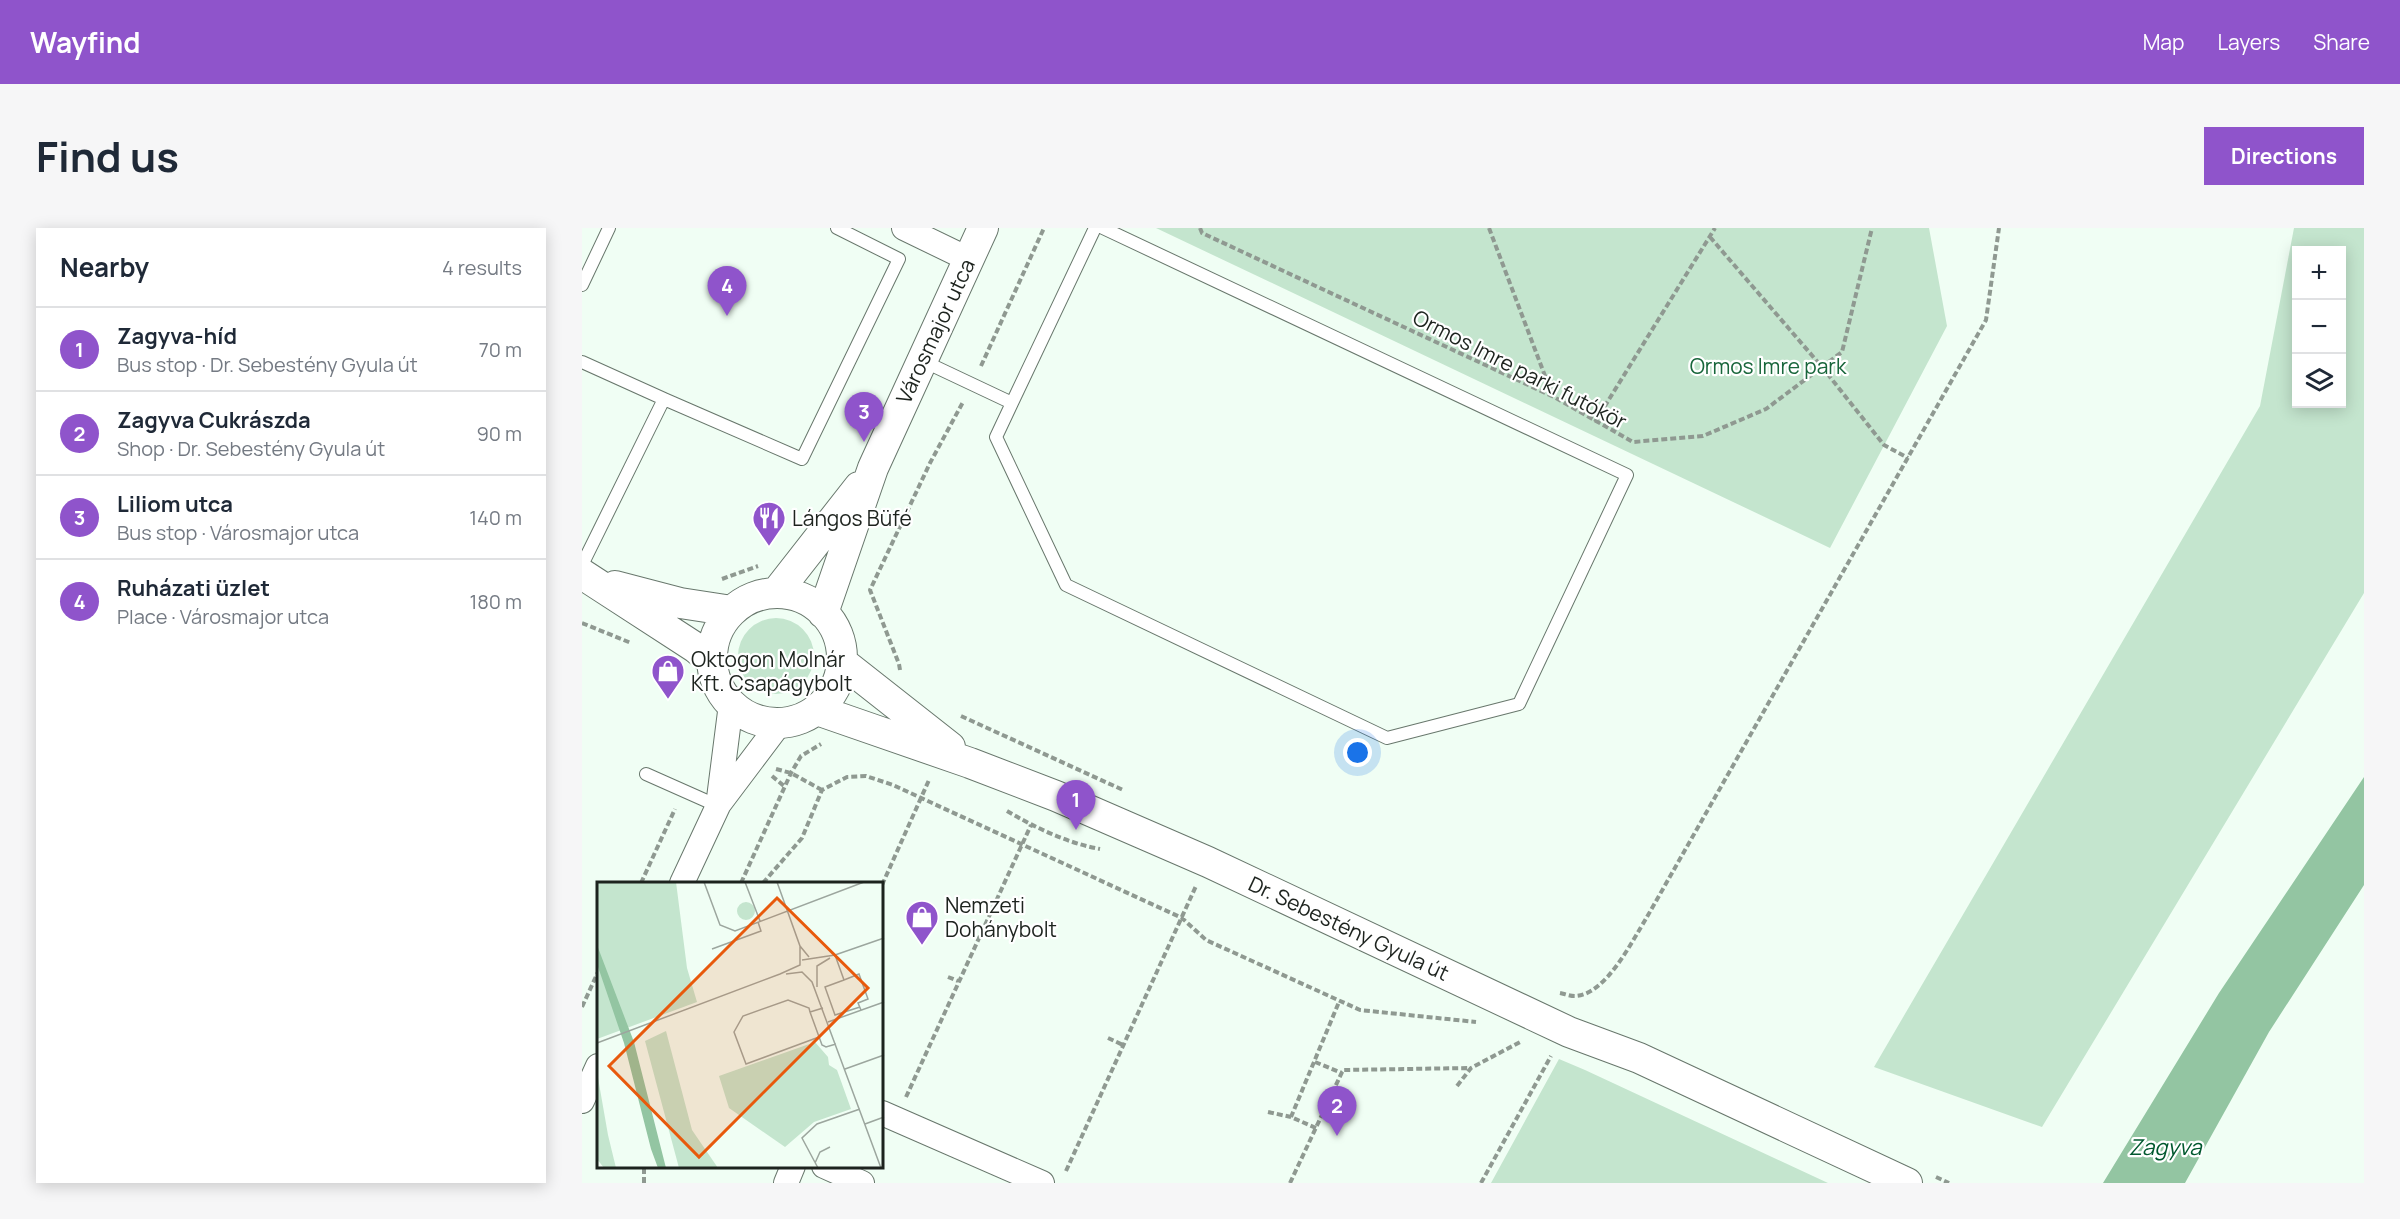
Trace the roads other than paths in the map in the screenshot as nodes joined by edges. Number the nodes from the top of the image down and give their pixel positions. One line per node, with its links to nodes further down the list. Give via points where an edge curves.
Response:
1 (609, 228): 8 (lane)
2 (837, 228): 11 (lane, via 899,259 802,459)
3 (904, 228): 7 (street)
4 (983, 228): 7 (street, Városmajor utca)
5 (1095, 228): 12 (lane)
6 (1103, 228): 12 (lane, via 1627,475 1519,704 1387,738 1066,585 996,437)
7 (968, 259): 9 (street, Városmajor utca)
8 (582, 285)
9 (922, 360): 12 (lane); 13 (street, Városmajor utca)
10 (582, 363): 11 (lane)
11 (664, 399): 14 (lane)
12 (1012, 403)
13 (873, 468): 15 (street); 17 (street)
14 (585, 573): 16 (street, via 680,603); 18 (street)
15 (776, 593): 16 (street, via 752,598); 17 (street, via 801,599)
16 (732, 611): 18 (street, via 720,626)
17 (824, 613): 19 (street, via 838,636)
18 (712, 661): 20 (street, via 721,691)
19 (842, 662): 21 (street, via 834,689); 23 (street)
20 (731, 704): 22 (street, via 754,719); 25 (street)
21 (817, 710): 22 (street); 23 (street, Dr. Sebestény Gyula út)
22 (780, 723): 25 (street)
23 (970, 763): 38 (street, Dr. Sebestény Gyula út, via 1208,862 1569,1032 1639,1059)
24 (646, 774): 25 (lane)
25 (718, 806): 26 (street)
26 (682, 882)
27 (582, 1058): 28 (street)
28 (597, 1064)
29 (597, 1066): 30 (street)
30 (582, 1101)
31 (889, 1116): 34 (street)
32 (793, 1168): 35 (street)
33 (826, 1168): 36 (street)
34 (1004, 1176): 37 (street)
35 (786, 1183)
36 (862, 1183)
37 (1042, 1183)
38 (1906, 1183)

